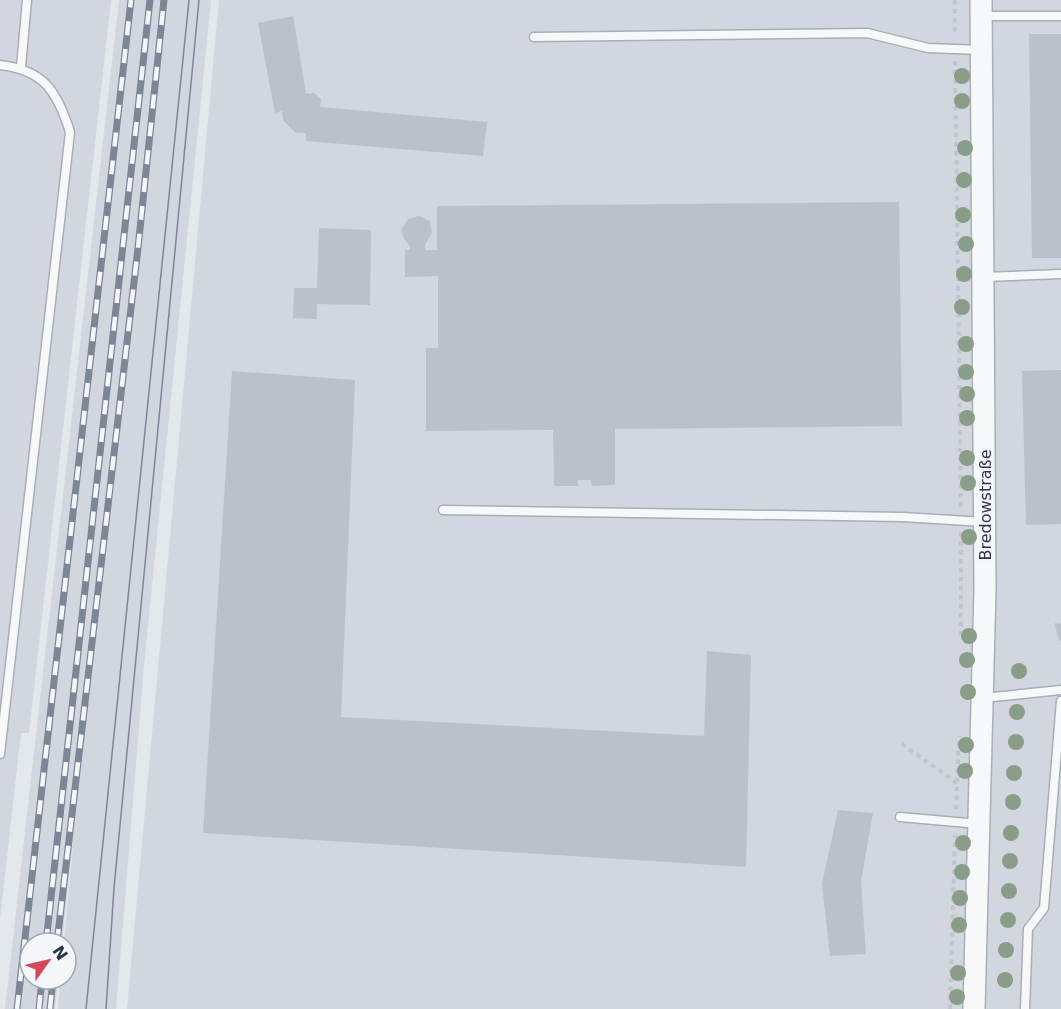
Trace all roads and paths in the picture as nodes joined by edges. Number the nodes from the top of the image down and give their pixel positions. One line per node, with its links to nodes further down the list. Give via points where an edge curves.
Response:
1 (27, 0): 7 (lane)
2 (981, 8): 3 (lane); 5 (street, Bredowstraße)
3 (1061, 16)
4 (534, 37): 5 (lane, via 867,33 928,48)
5 (981, 50): 9 (street, Bredowstraße)
6 (0, 65): 7 (lane)
7 (21, 67): 16 (lane, via 56,95 70,132)
8 (1061, 274): 9 (lane)
9 (983, 277): 11 (street, Bredowstraße)
10 (443, 510): 11 (lane, via 903,517)
11 (985, 522): 13 (street, Bredowstraße)
12 (1061, 690): 13 (lane)
13 (983, 698): 17 (street, Bredowstraße)
14 (1061, 701): 21 (lane, via 1044,909 1028,929)
15 (902, 744): 17 (path)
16 (0, 754)
17 (981, 799): 19 (street, Bredowstraße)
18 (900, 817): 19 (lane)
19 (980, 824): 20 (street, Bredowstraße)
20 (974, 1009)
21 (1025, 1009)

